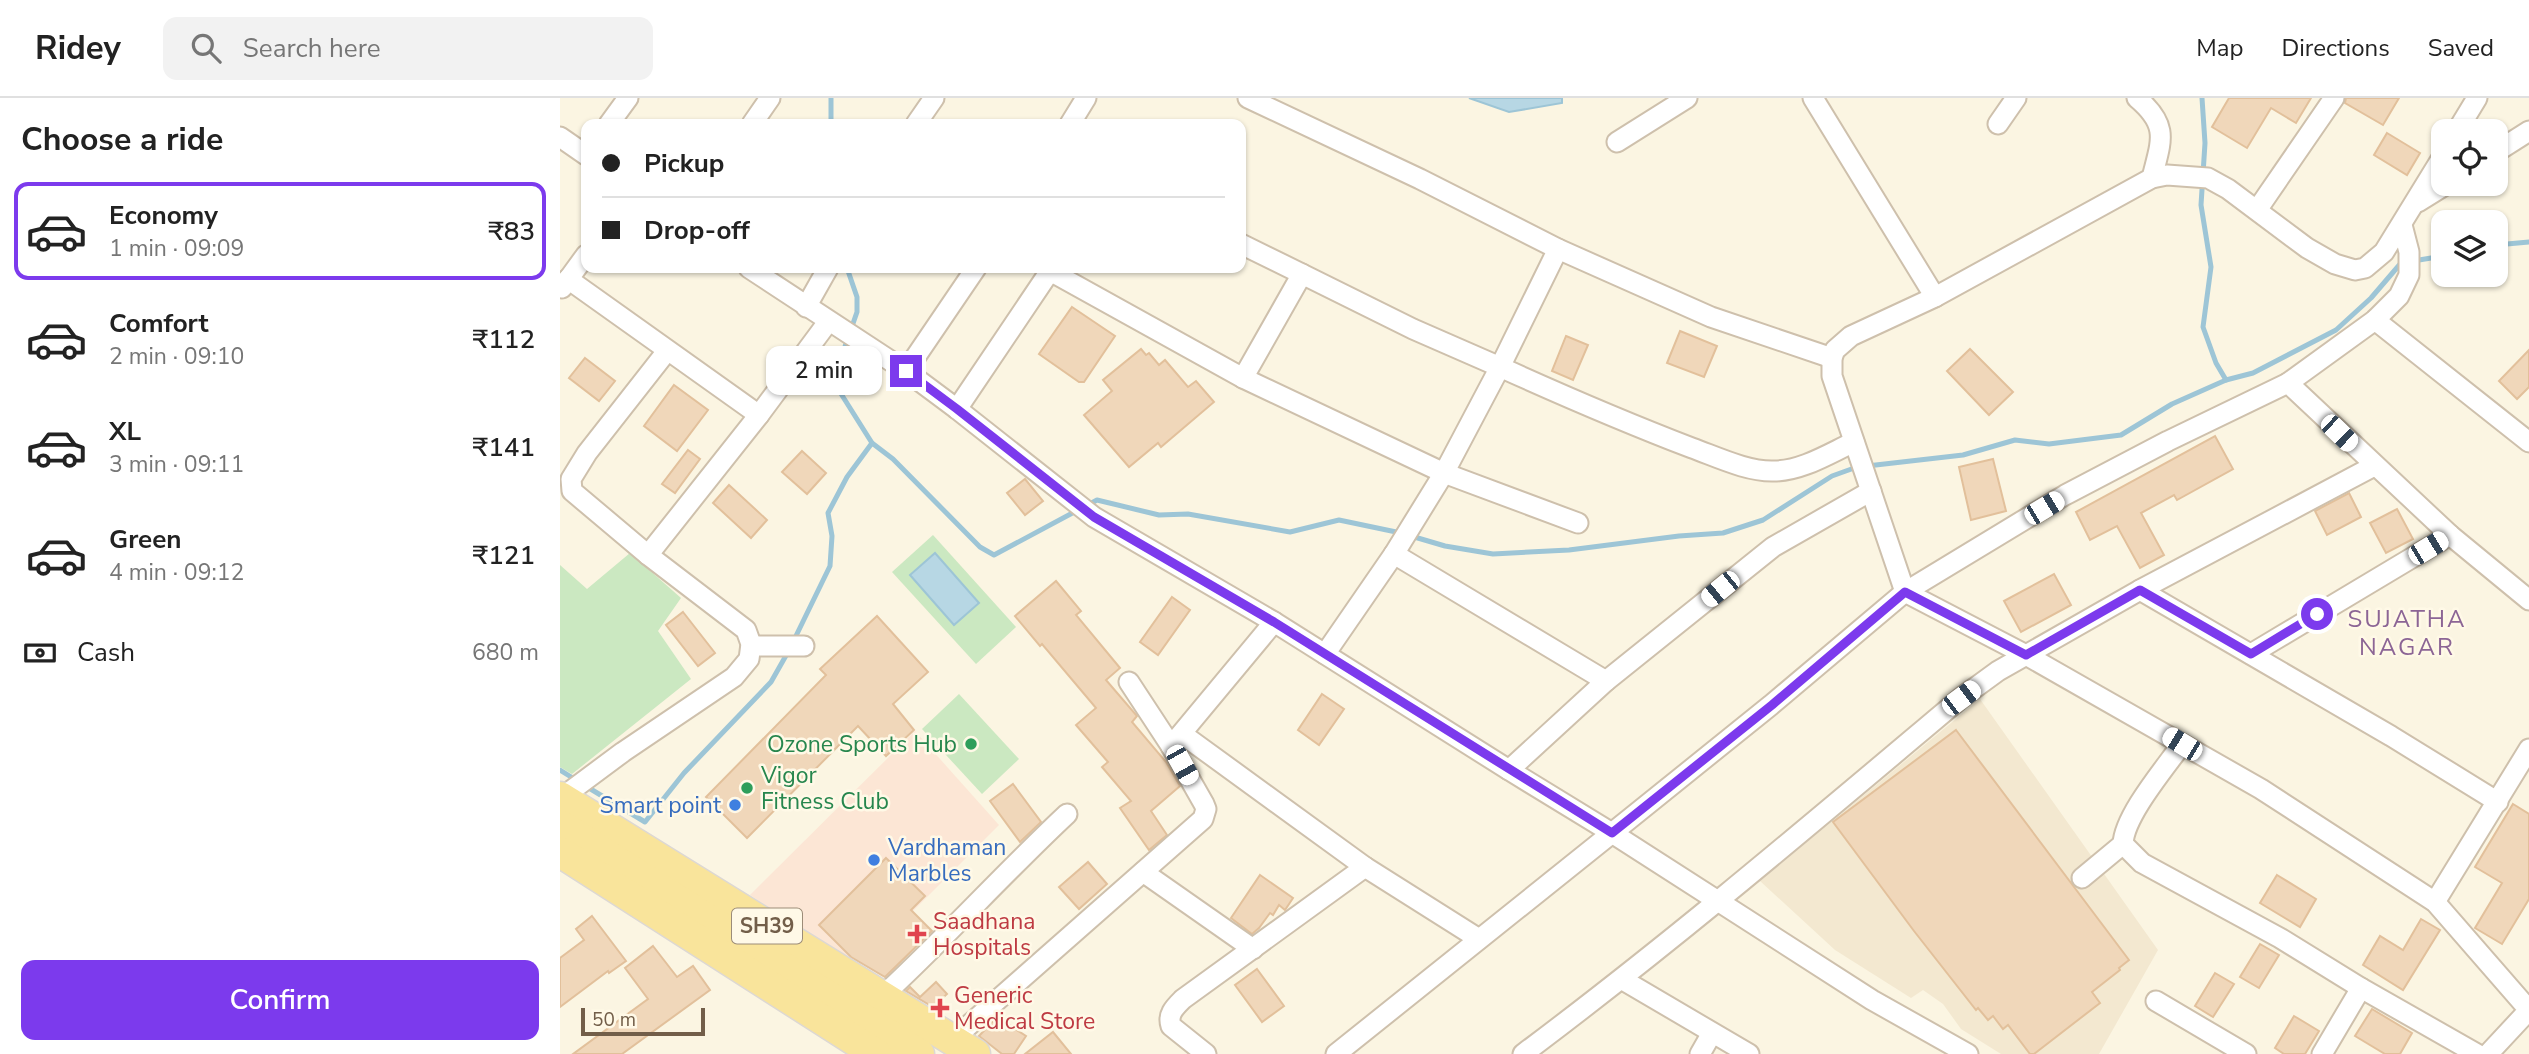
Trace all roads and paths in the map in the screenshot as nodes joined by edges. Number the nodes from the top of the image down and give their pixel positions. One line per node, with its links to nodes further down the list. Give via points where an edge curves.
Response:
1 (628, 98): 12 (street)
2 (934, 98): 14 (street)
3 (1086, 98): 15 (street)
4 (1248, 98): 30 (street)
5 (1687, 98): 20 (street)
6 (1813, 98): 39 (street)
7 (2016, 98): 17 (street)
8 (2137, 98): 24 (street, via 2161,127)
9 (2334, 98): 27 (street)
10 (2477, 98): 16 (street)
11 (765, 100): 13 (street)
12 (613, 119)
13 (755, 119)
14 (919, 119)
15 (1073, 119)
16 (2464, 119)
17 (1998, 124)
18 (2529, 131): 21 (street)
19 (560, 137): 22 (street)
20 (1617, 142)
21 (2508, 144)
22 (581, 152)
23 (2431, 177): 26 (street)
24 (2152, 178): 27 (street, via 2208,178); 39 (street)
25 (2431, 194): 26 (street)
26 (2415, 204): 28 (street)
27 (2257, 210): 28 (street, via 2307,248 2346,270 2365,268 2376,261)
28 (2402, 225): 41 (street, via 2409,275 2399,296)
29 (1246, 246): 37 (street)
30 (1558, 249): 44 (street, via 1711,317); 45 (street)
31 (581, 262): 38 (street)
32 (756, 273): 40 (street)
33 (825, 273): 40 (street)
34 (973, 273): 46 (street)
35 (1048, 273): 49 (street)
36 (1058, 273): 47 (street)
37 (1302, 274): 45 (street); 47 (street)
38 (564, 285): 43 (street)
39 (1935, 297): 44 (street, via 1851,336)
40 (806, 307): 42 (street)
41 (2375, 320): 48 (street); 51 (street)
42 (834, 325): 46 (street); 50 (street)
43 (667, 351): 50 (street); 59 (street, via 571,479 572,491)
44 (1832, 358): 52 (street, via 1832,376)
45 (1500, 367): 52 (street, via 1612,418 1762,471 1797,467); 54 (street)
46 (906, 371): 49 (street)
47 (1243, 378): 54 (street)
48 (2288, 383): 53 (street); 61 (street, via 2065,495)
49 (957, 409): 63 (street, via 1091,515)
50 (759, 415): 59 (street)
51 (2529, 442)
52 (1856, 448): 55 (street)
53 (2374, 466): 57 (street); 60 (street)
54 (1444, 473): 56 (street); 58 (street)
55 (1870, 487): 61 (street); 69 (street, via 1773,547)
56 (1578, 523)
57 (2450, 535): 62 (street); 67 (street)
58 (1397, 549): 66 (street); 69 (street)
59 (648, 555): 64 (street, via 746,630)
60 (2140, 590): 67 (street); 68 (street)
61 (1905, 592): 68 (street); 78 (street)
62 (2529, 600)
63 (1274, 622): 66 (street); 71 (street)
64 (751, 646): 65 (street); 75 (street, via 749,659 734,677 590,776)
65 (804, 646)
66 (1325, 654): 74 (street)
67 (2251, 654): 76 (street)
68 (2026, 655): 72 (street); 85 (street, via 1961,698)
69 (1606, 681): 74 (street)
70 (1129, 682): 71 (street)
71 (1177, 740): 81 (street); 82 (street, via 1206,814)
72 (2182, 744): 79 (street, via 2132,816 2123,832); 84 (street, via 2261,789)
73 (2529, 749): 76 (street)
74 (1509, 771): 78 (street)
75 (563, 802): 90 (main road, SH39); 95 (main road)
76 (2498, 802): 84 (street)
77 (1068, 814): 90 (street)
78 (1612, 833): 85 (street); 86 (street)
79 (2123, 844): 83 (street); 89 (street, via 2142,863)
80 (560, 852): 94 (main road, SH39)
81 (1365, 867): 86 (street); 87 (street)
82 (1143, 872): 87 (street); 93 (street)
83 (2082, 878)
84 (2435, 902): 105 (street, via 2529,1010)
85 (1718, 903): 88 (street); 101 (street)
86 (1479, 939): 97 (street)
87 (1252, 949): 96 (street, via 1184,999 1170,1015 1171,1026)
88 (1623, 980): 92 (street); 98 (street)
89 (2361, 988): 103 (street); 104 (street)
90 (883, 999): 93 (main road, SH39)
91 (2156, 1001): 102 (street)
92 (1712, 1033): 99 (street); 100 (street)
93 (964, 1047)
94 (876, 1054)
95 (919, 1054)
96 (1206, 1054)
97 (1336, 1054)
98 (1523, 1054)
99 (1700, 1054)
100 (1749, 1054)
101 (1968, 1054)
102 (2246, 1054)
103 (2322, 1054)
104 (2477, 1054)
105 (2488, 1054)

